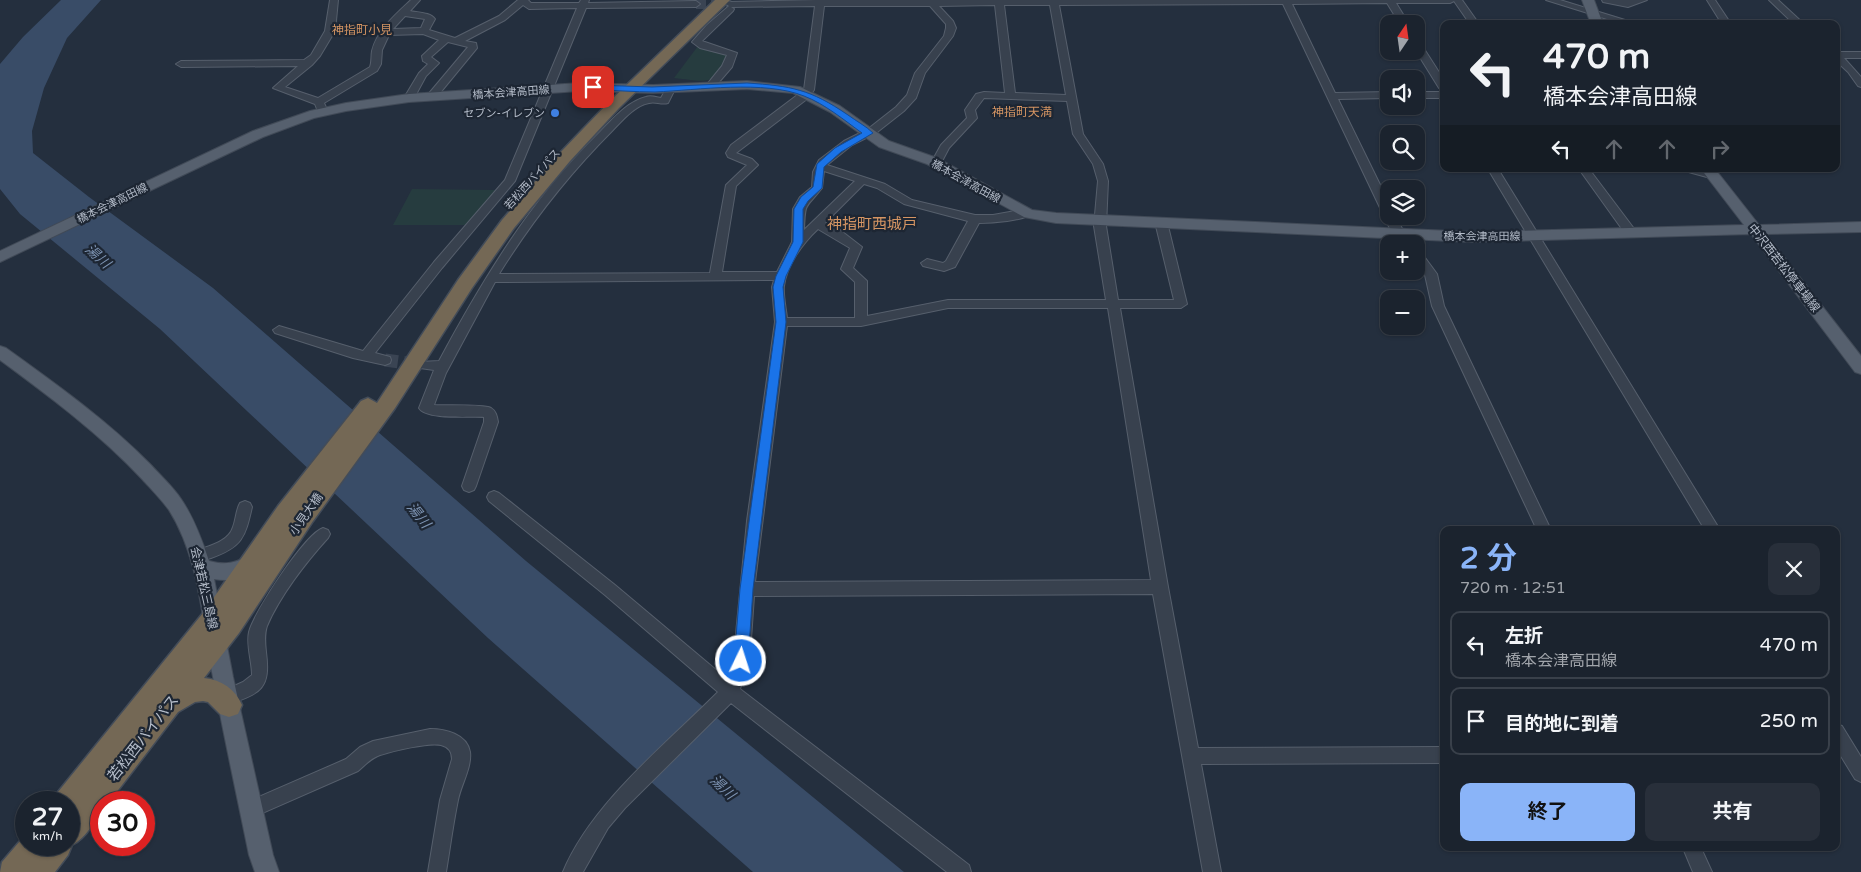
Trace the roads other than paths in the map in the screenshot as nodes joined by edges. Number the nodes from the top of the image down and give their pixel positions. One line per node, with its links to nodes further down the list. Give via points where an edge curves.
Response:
1 (334, 0): 36 (street, via 330,31)
2 (416, 0): 21 (street)
3 (1390, 0): 4 (street); 13 (street); 22 (street)
4 (1450, 0)
5 (1458, 0): 23 (street)
6 (1550, 0): 20 (street)
7 (1588, 0): 20 (main road)
8 (1606, 0): 9 (street, via 1628,4)
9 (1643, 0)
10 (1711, 0): 26 (street)
11 (1773, 0): 27 (street)
12 (523, 1): 14 (street, via 529,6); 31 (street, via 502,18)
13 (1286, 1): 16 (street); 49 (street)
14 (585, 2): 17 (street); 43 (street)
15 (933, 2): 18 (street); 19 (street); 54 (street, via 950,23 948,36 920,73 912,96)
16 (1054, 2): 19 (street); 52 (street)
17 (711, 3): 18 (street); 40 (street, via 710,27 697,42 732,53 727,67); 41 (highway, 若松西バイパス)
18 (820, 4): 44 (street, via 812,74)
19 (999, 4): 48 (street)
20 (1592, 12): 24 (main road); 25 (street)
21 (403, 13): 28 (street, via 431,18); 29 (street)
22 (1399, 15)
23 (1472, 20)
24 (1595, 20)
25 (1620, 20)
26 (1724, 20)
27 (1796, 20)
28 (424, 31): 29 (street); 30 (street)
29 (388, 32): 53 (street, via 378,49 374,69)
30 (446, 39): 31 (street); 51 (street, via 427,56 426,59 434,63 422,75)
31 (457, 41): 50 (street, via 473,46)
32 (1861, 55): 33 (street)
33 (1840, 56)
34 (1425, 57): 38 (street)
35 (1840, 60): 39 (street)
36 (309, 63): 37 (street); 53 (street, via 278,88)
37 (182, 64)
38 (1440, 82)
39 (1861, 84)
40 (710, 87): 42 (main road, 橋本会津高田線); 44 (main road, 橋本会津高田線, via 766,86)
41 (625, 88): 42 (main road, 橋本会津高田線); 43 (main road, 橋本会津高田線); 90 (highway, 若松西バイパス, via 564,143 495,222 452,281)
42 (670, 88): 79 (street, via 664,101 648,99 629,109 592,145 531,217)
43 (550, 89): 50 (main road, 橋本会津高田線); 85 (street, via 510,181)
44 (806, 94): 54 (main road, 橋本会津高田線, via 835,109); 77 (street, via 731,152 753,166 731,185)
45 (1380, 95): 49 (street)
46 (1425, 95): 47 (street)
47 (1440, 95)
48 (1010, 96): 52 (street); 55 (street, via 980,96 970,110 972,118 945,147)
49 (1332, 96): 61 (street)
50 (431, 97): 51 (main road, 橋本会津高田線)
51 (409, 98): 53 (main road, 橋本会津高田線)
52 (1072, 98): 64 (street, via 1078,134 1101,172)
53 (321, 107): 74 (main road, 橋本会津高田線)
54 (868, 133): 55 (main road, 橋本会津高田線, via 891,146); 56 (street, via 838,150)
55 (936, 163): 62 (main road, 橋本会津高田線)
56 (820, 166): 60 (street); 73 (street, via 817,188 804,199 799,209)
57 (1495, 172): 70 (street)
58 (1586, 172): 69 (street)
59 (1711, 172): 68 (main road, 中沢西若松停車場線)
60 (861, 181): 63 (street, via 891,191 908,202); 66 (street)
61 (1380, 196)
62 (1027, 213): 63 (street, via 993,219); 64 (main road, 橋本会津高田線)
63 (975, 218): 75 (street, via 951,264 944,267)
64 (1101, 220): 65 (main road, 橋本会津高田線); 80 (street)
65 (1161, 222): 71 (main road, 橋本会津高田線); 80 (street, via 1181,304)
66 (818, 224): 73 (street); 82 (street, via 856,247 847,269 861,281)
67 (1861, 227): 68 (main road, 橋本会津高田線)
68 (1754, 230): 69 (main road, 橋本会津高田線); 89 (main road, 中沢西若松停車場線)
69 (1631, 233): 70 (main road, 橋本会津高田線)
70 (1534, 236): 72 (main road, 橋本会津高田線); 96 (street)
71 (1380, 237)
72 (1425, 238)
73 (798, 242): 78 (street)
74 (0, 257)
75 (927, 263)
76 (1425, 266): 95 (street, via 1431,274 1438,306)
77 (715, 276): 78 (street); 79 (street)
78 (781, 276): 81 (street, via 778,287)
79 (491, 278): 88 (street)
80 (1113, 304): 82 (street, via 948,304); 100 (street)
81 (781, 322): 82 (street); 101 (street)
82 (861, 322)
83 (279, 330): 85 (street)
84 (0, 352): 98 (main road, 会津若松三島線, via 76,407 129,453 175,505 192,536)
85 (366, 356): 86 (street)
86 (385, 360)
87 (425, 365): 88 (street)
88 (442, 366): 91 (street, via 426,408 490,415 491,422)
89 (1861, 368)
90 (391, 386): 94 (highway, 小見大橋)
91 (469, 486)
92 (494, 497): 103 (street)
93 (245, 507): 98 (street, via 238,533 232,541)
94 (296, 513): 99 (highway, 小見大橋); 102 (highway, 小見大橋)
95 (1542, 526)
96 (1711, 526)
97 (323, 534): 104 (street, via 259,626 259,679)
98 (200, 562): 99 (main road, via 216,572 230,572); 102 (main road, 会津若松三島線)
99 (251, 564): 102 (highway, 小見大橋)
100 (1160, 587): 101 (street); 109 (street)
101 (747, 589): 103 (street, via 741,661)
102 (214, 632): 104 (main road, 会津若松三島線); 105 (highway, 若松西バイパス); 111 (highway, 若松西バイパス)
103 (730, 692): 121 (street, via 619,802 602,822); 122 (street)
104 (228, 701): 105 (highway, via 220,694 200,690 184,695); 112 (main road, 会津若松三島線)
105 (169, 706): 113 (highway, 若松西バイパス)
106 (1840, 739): 107 (street)
107 (1848, 752): 110 (street)
108 (1440, 754): 109 (street)
109 (1191, 756): 123 (street)
110 (1861, 773)
111 (77, 791)
112 (251, 809): 119 (main road, 会津若松三島線); 120 (street, via 352,765 379,747 430,737 442,738 455,744 461,751 461,759 448,800)
113 (80, 818)
114 (1693, 851): 124 (street)
115 (25, 856): 117 (highway)
116 (49, 856): 118 (highway)
117 (12, 872)
118 (37, 872)
119 (267, 872)
120 (437, 872)
121 (572, 872)
122 (962, 872)
123 (1212, 872)
124 (1703, 872)

